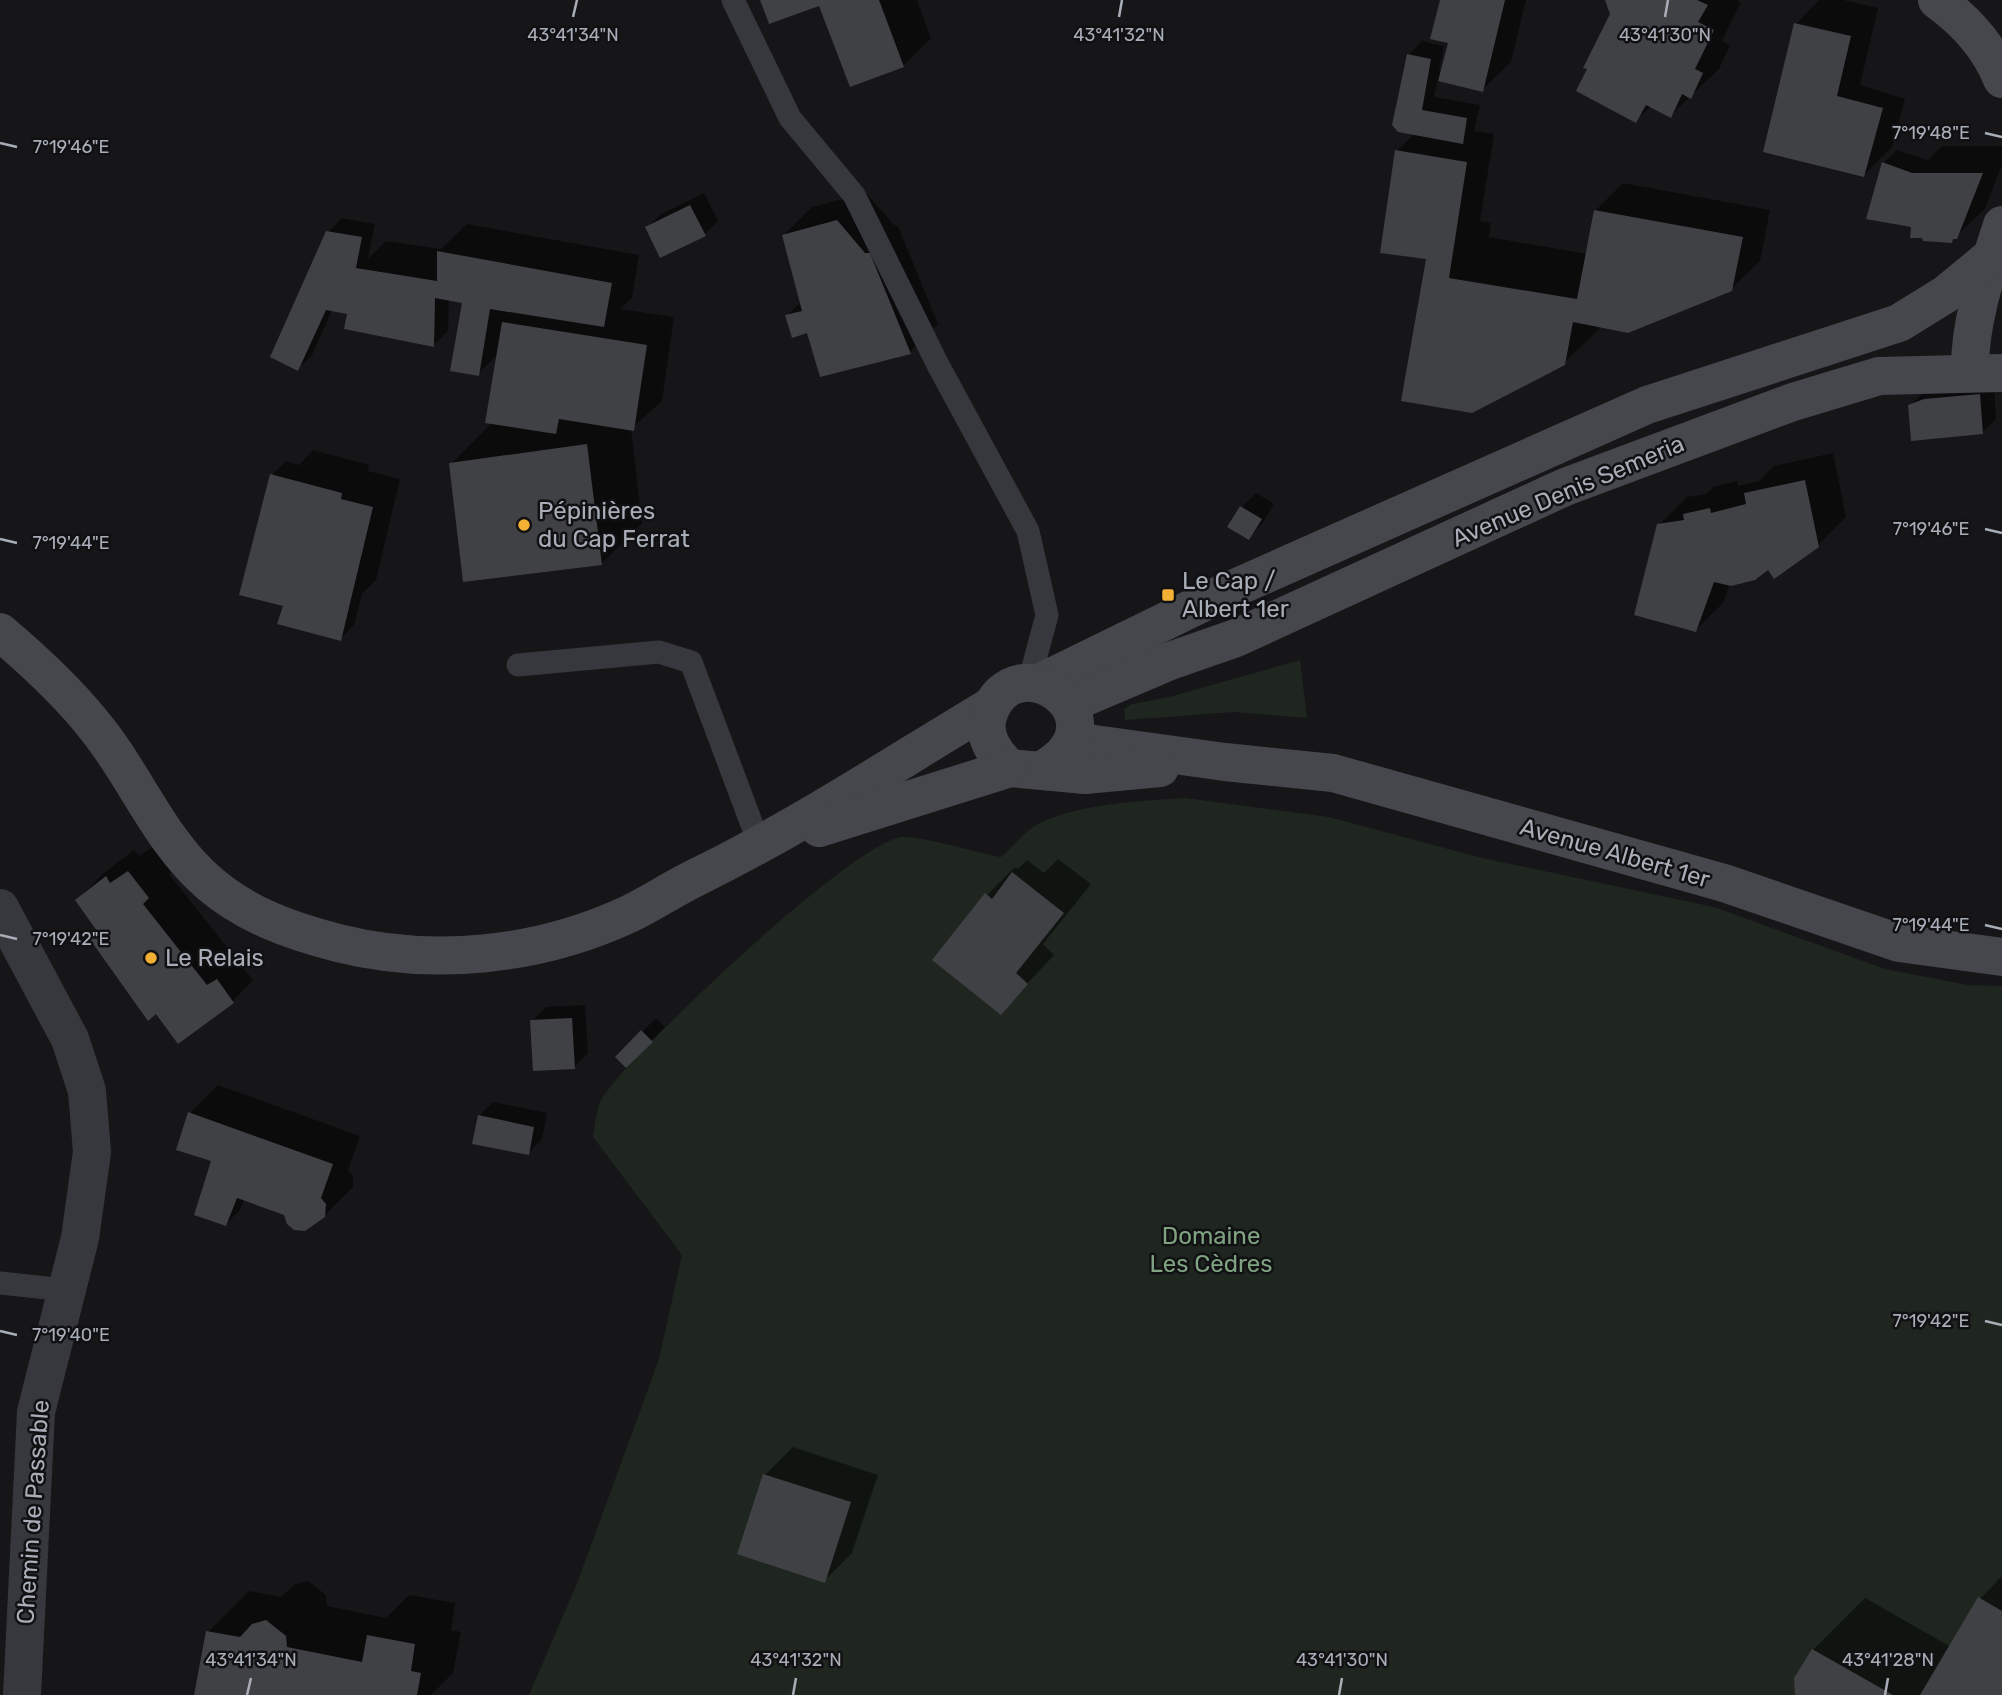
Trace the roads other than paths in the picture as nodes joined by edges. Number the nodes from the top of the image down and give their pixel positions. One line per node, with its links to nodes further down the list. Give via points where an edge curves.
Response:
1 (733, 0): 10 (lane, via 790,118 854,195 938,365 1028,531 1047,615)
2 (1937, 0): 3 (main road, via 1959,16)
3 (1999, 63)
4 (1997, 240): 5 (main road, Avenue Denis Semeria, via 1969,349); 6 (main road, Avenue Denis Semeria, via 1946,294 1899,323)
5 (1986, 372): 7 (main road, Avenue Denis Semeria, via 1879,376)
6 (1647, 405): 7 (main road); 10 (main road, Avenue Denis Semeria, via 1219,595)
7 (1664, 449): 10 (main road, Avenue Denis Semeria, via 1566,486 1236,638 1170,661)
8 (0, 632): 15 (main road, via 95,725 140,797 208,882 279,926 320,939 373,952 424,956 521,948 629,914)
9 (518, 665): 15 (lane, via 659,652 691,662)
10 (1046, 689): 11 (main road, via 1003,692); 12 (main road, via 1075,722)
11 (991, 706): 14 (main road, via 986,724 989,742); 15 (main road)
12 (1073, 741): 13 (main road, Avenue Albert 1er); 14 (main road, via 1061,759)
13 (1225, 762): 14 (main road, Avenue Albert 1er, via 1085,775); 17 (main road, Avenue Albert 1er, via 1333,774 1724,883 1899,943)
14 (1026, 769): 15 (main road)
15 (760, 846)
16 (0, 908): 19 (street, Chemin de Passable, via 70,1039 88,1091 92,1153 79,1238)
17 (2002, 957)
18 (0, 1283): 19 (lane)
19 (65, 1290): 20 (street, Chemin de Passable, via 36,1412)
20 (22, 1695)

